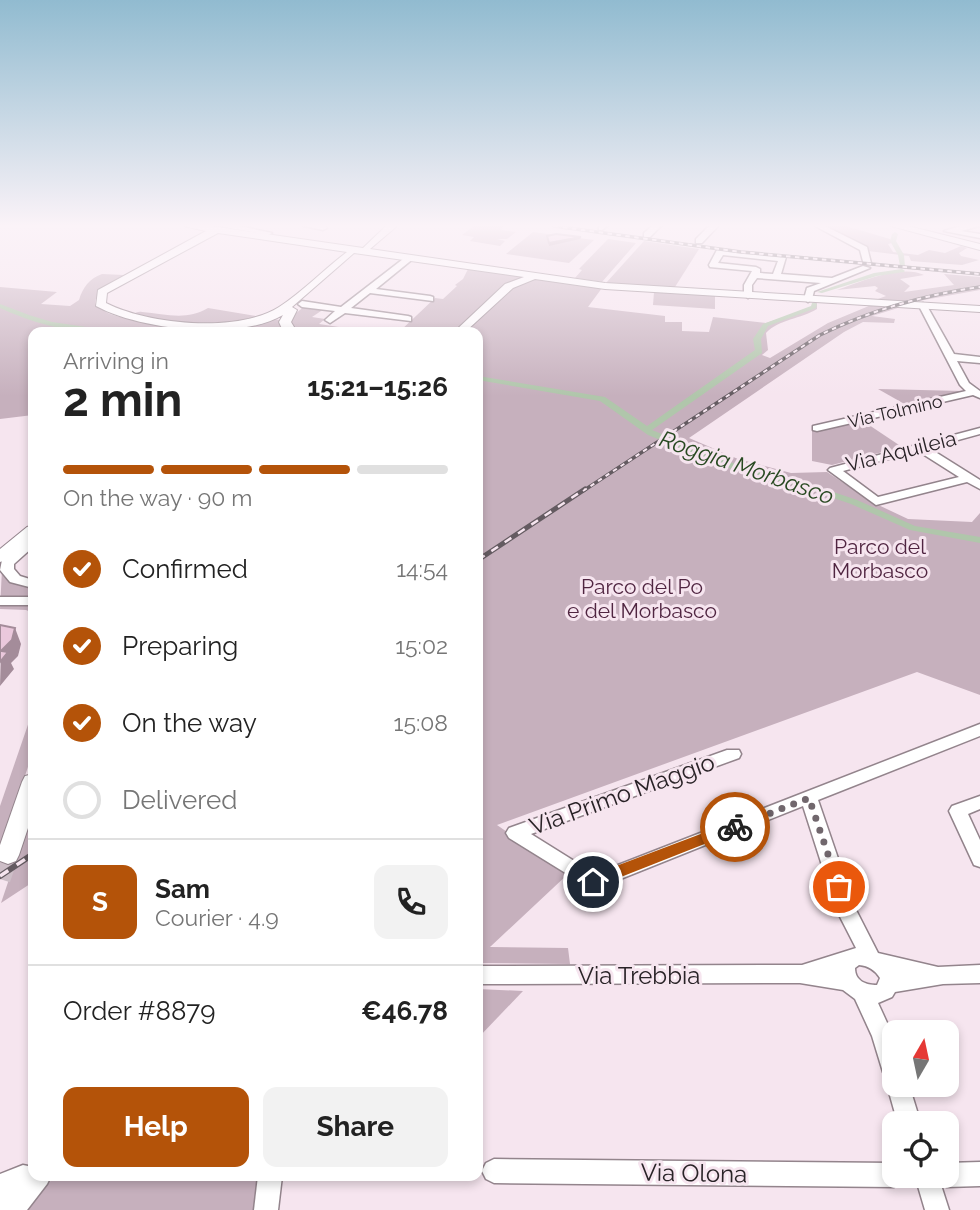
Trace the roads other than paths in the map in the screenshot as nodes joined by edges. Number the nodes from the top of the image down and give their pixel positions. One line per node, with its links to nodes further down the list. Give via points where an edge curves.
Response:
1 (118, 282): 19 (main road, via 99,298 107,310)
2 (320, 282): 16 (main road)
3 (376, 282): 8 (street)
4 (511, 282): 24 (main road)
5 (579, 282): 9 (main road)
6 (750, 282): 9 (street)
7 (829, 282): 11 (street, via 810,290)
8 (366, 290): 10 (street); 14 (street)
9 (748, 295): 11 (main road)
10 (430, 299)
11 (808, 299): 13 (main road)
12 (302, 304): 14 (street)
13 (923, 306): 15 (main road); 25 (street)
14 (343, 309): 17 (street); 18 (street)
15 (980, 309)
16 (287, 310): 19 (main road, via 235,326); 21 (main road); 22 (main road); 23 (main road)
17 (408, 319)
18 (330, 320)
19 (177, 322): 20 (main road)
20 (198, 327)
21 (262, 327)
22 (269, 327)
23 (286, 327)
24 (464, 327)
25 (950, 356): 26 (street); 27 (street, via 965,384)
26 (980, 360)
27 (977, 394): 28 (street, Via Tolmino)
28 (817, 428)
29 (980, 432): 30 (street, Via Aquileia)
30 (918, 446): 31 (street); 31 (street, Via Aquileia, via 834,470 876,501)
31 (976, 482)
32 (28, 535): 34 (main road)
33 (28, 544): 34 (street)
34 (2, 563): 35 (street, via 15,579)
35 (28, 583)
36 (0, 601): 37 (street)
37 (28, 601)
38 (980, 730): 41 (street, Via Primo Maggio)
39 (733, 754): 41 (street, Via Primo Maggio, via 515,833 593,882)
40 (28, 797): 43 (main road)
41 (809, 798): 45 (street)
42 (980, 802): 44 (street, via 958,811)
43 (8, 855)
44 (980, 860)
45 (867, 974): 46 (street, Via Trebbia); 47 (street, Via Trebbia); 48 (street)
46 (980, 974)
47 (483, 975)
48 (882, 1032)
49 (494, 1171): 52 (street, Via Olona)
50 (980, 1174): 53 (street)
51 (28, 1175): 57 (street)
52 (882, 1175)
53 (959, 1175)
54 (28, 1177): 59 (street)
55 (35, 1181): 60 (street)
56 (270, 1181): 61 (street)
57 (0, 1186)
58 (931, 1188): 62 (street)
59 (0, 1202)
60 (11, 1210)
61 (266, 1210)
62 (937, 1210)

